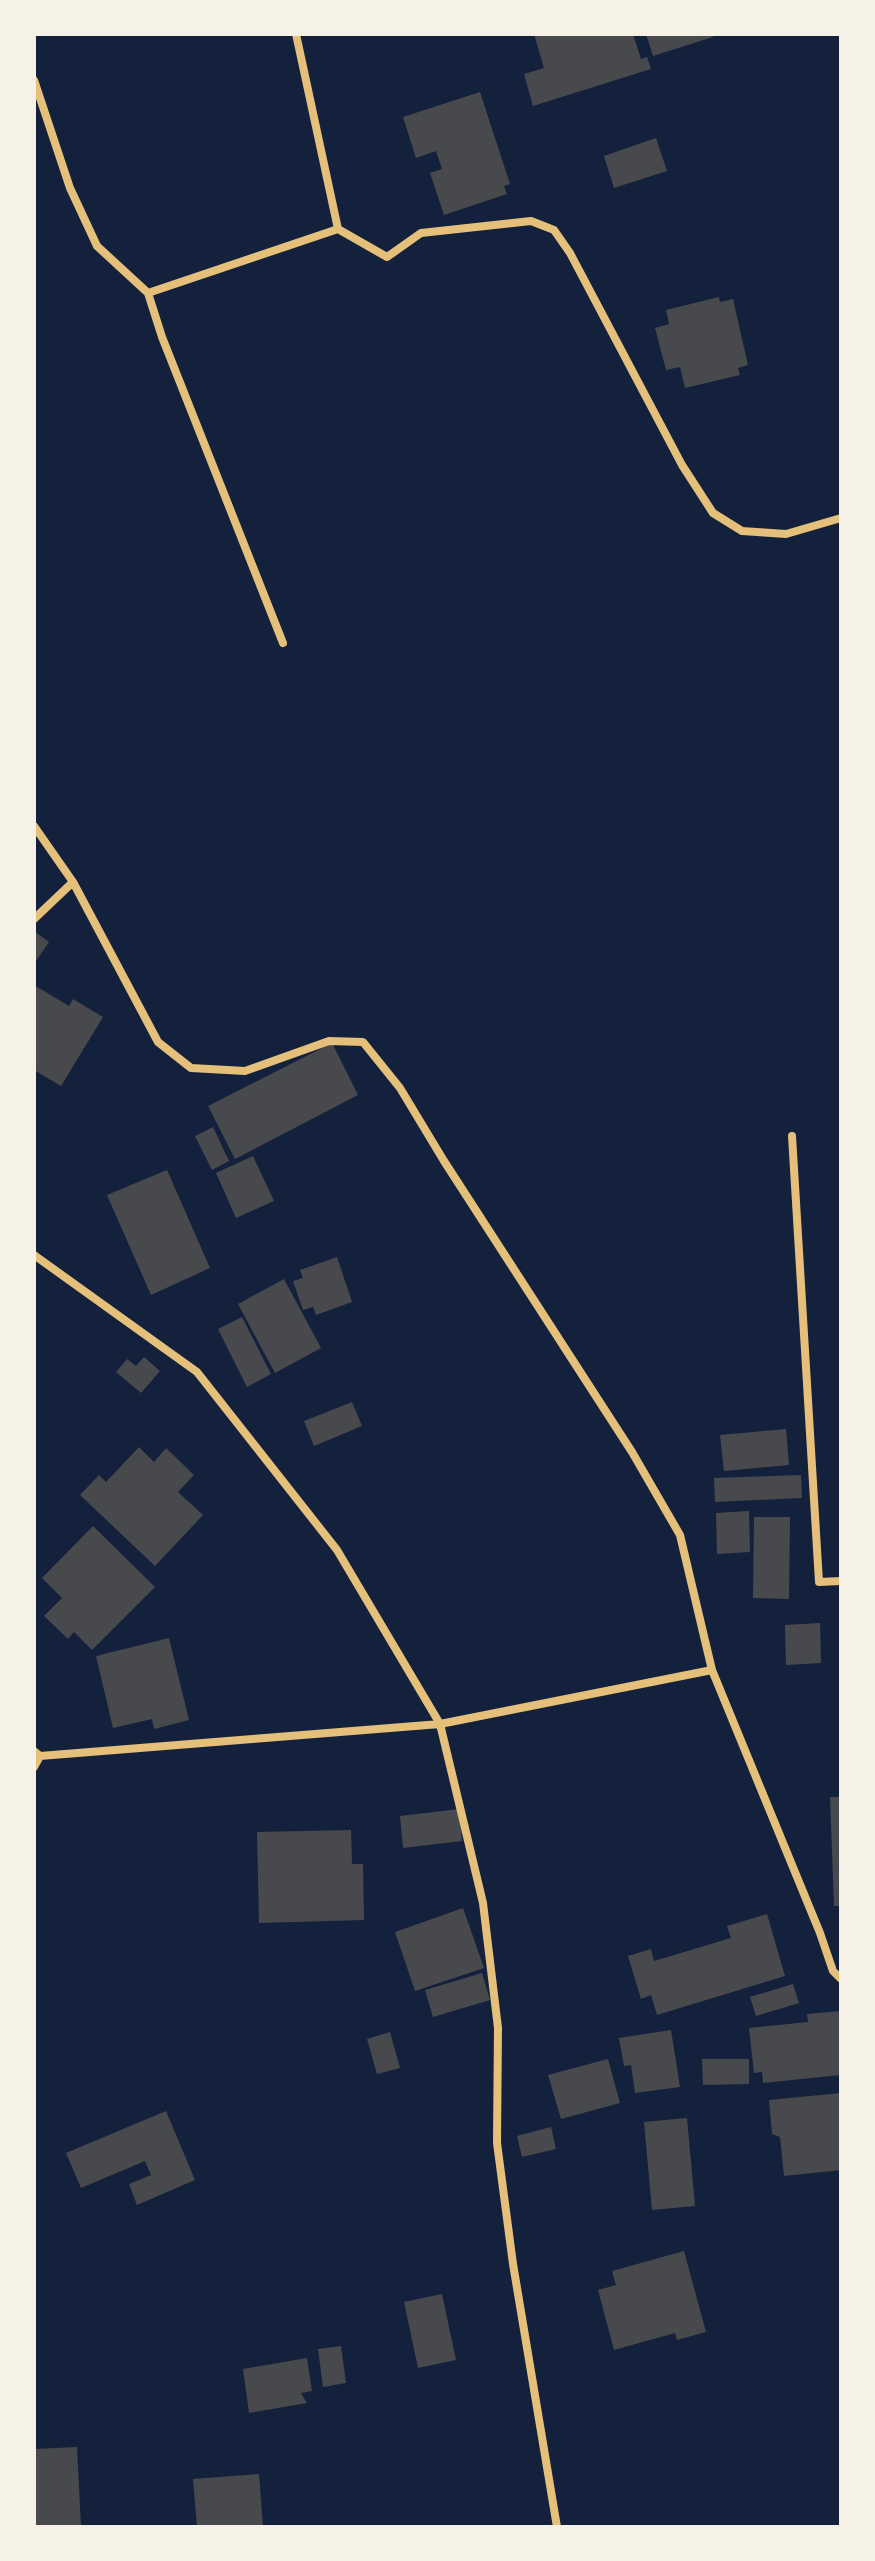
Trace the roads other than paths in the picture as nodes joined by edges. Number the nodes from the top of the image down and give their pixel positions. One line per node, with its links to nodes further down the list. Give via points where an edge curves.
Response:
1 (296, 34): 3 (street)
2 (34, 80): 4 (street, via 70,188 97,246)
3 (338, 229): 4 (street); 5 (street, via 387,257 421,233 531,221 554,230 713,513 742,531 786,534)
4 (148, 293): 6 (street)
5 (841, 518)
6 (283, 643)
7 (34, 826): 8 (street)
8 (73, 882): 9 (street); 13 (street, via 158,1042 191,1068 245,1071 329,1041 363,1042 391,1076 680,1535)
9 (34, 919)
10 (792, 1136): 12 (street, via 819,1582)
11 (34, 1255): 14 (street, via 197,1372 337,1550)
12 (841, 1581)
13 (712, 1670): 14 (street); 17 (street, via 833,1971)
14 (440, 1724): 15 (street); 18 (street, via 483,1903 494,1977 497,2143)
15 (37, 1754): 16 (street)
16 (34, 1767)
17 (841, 1979)
18 (557, 2527)

